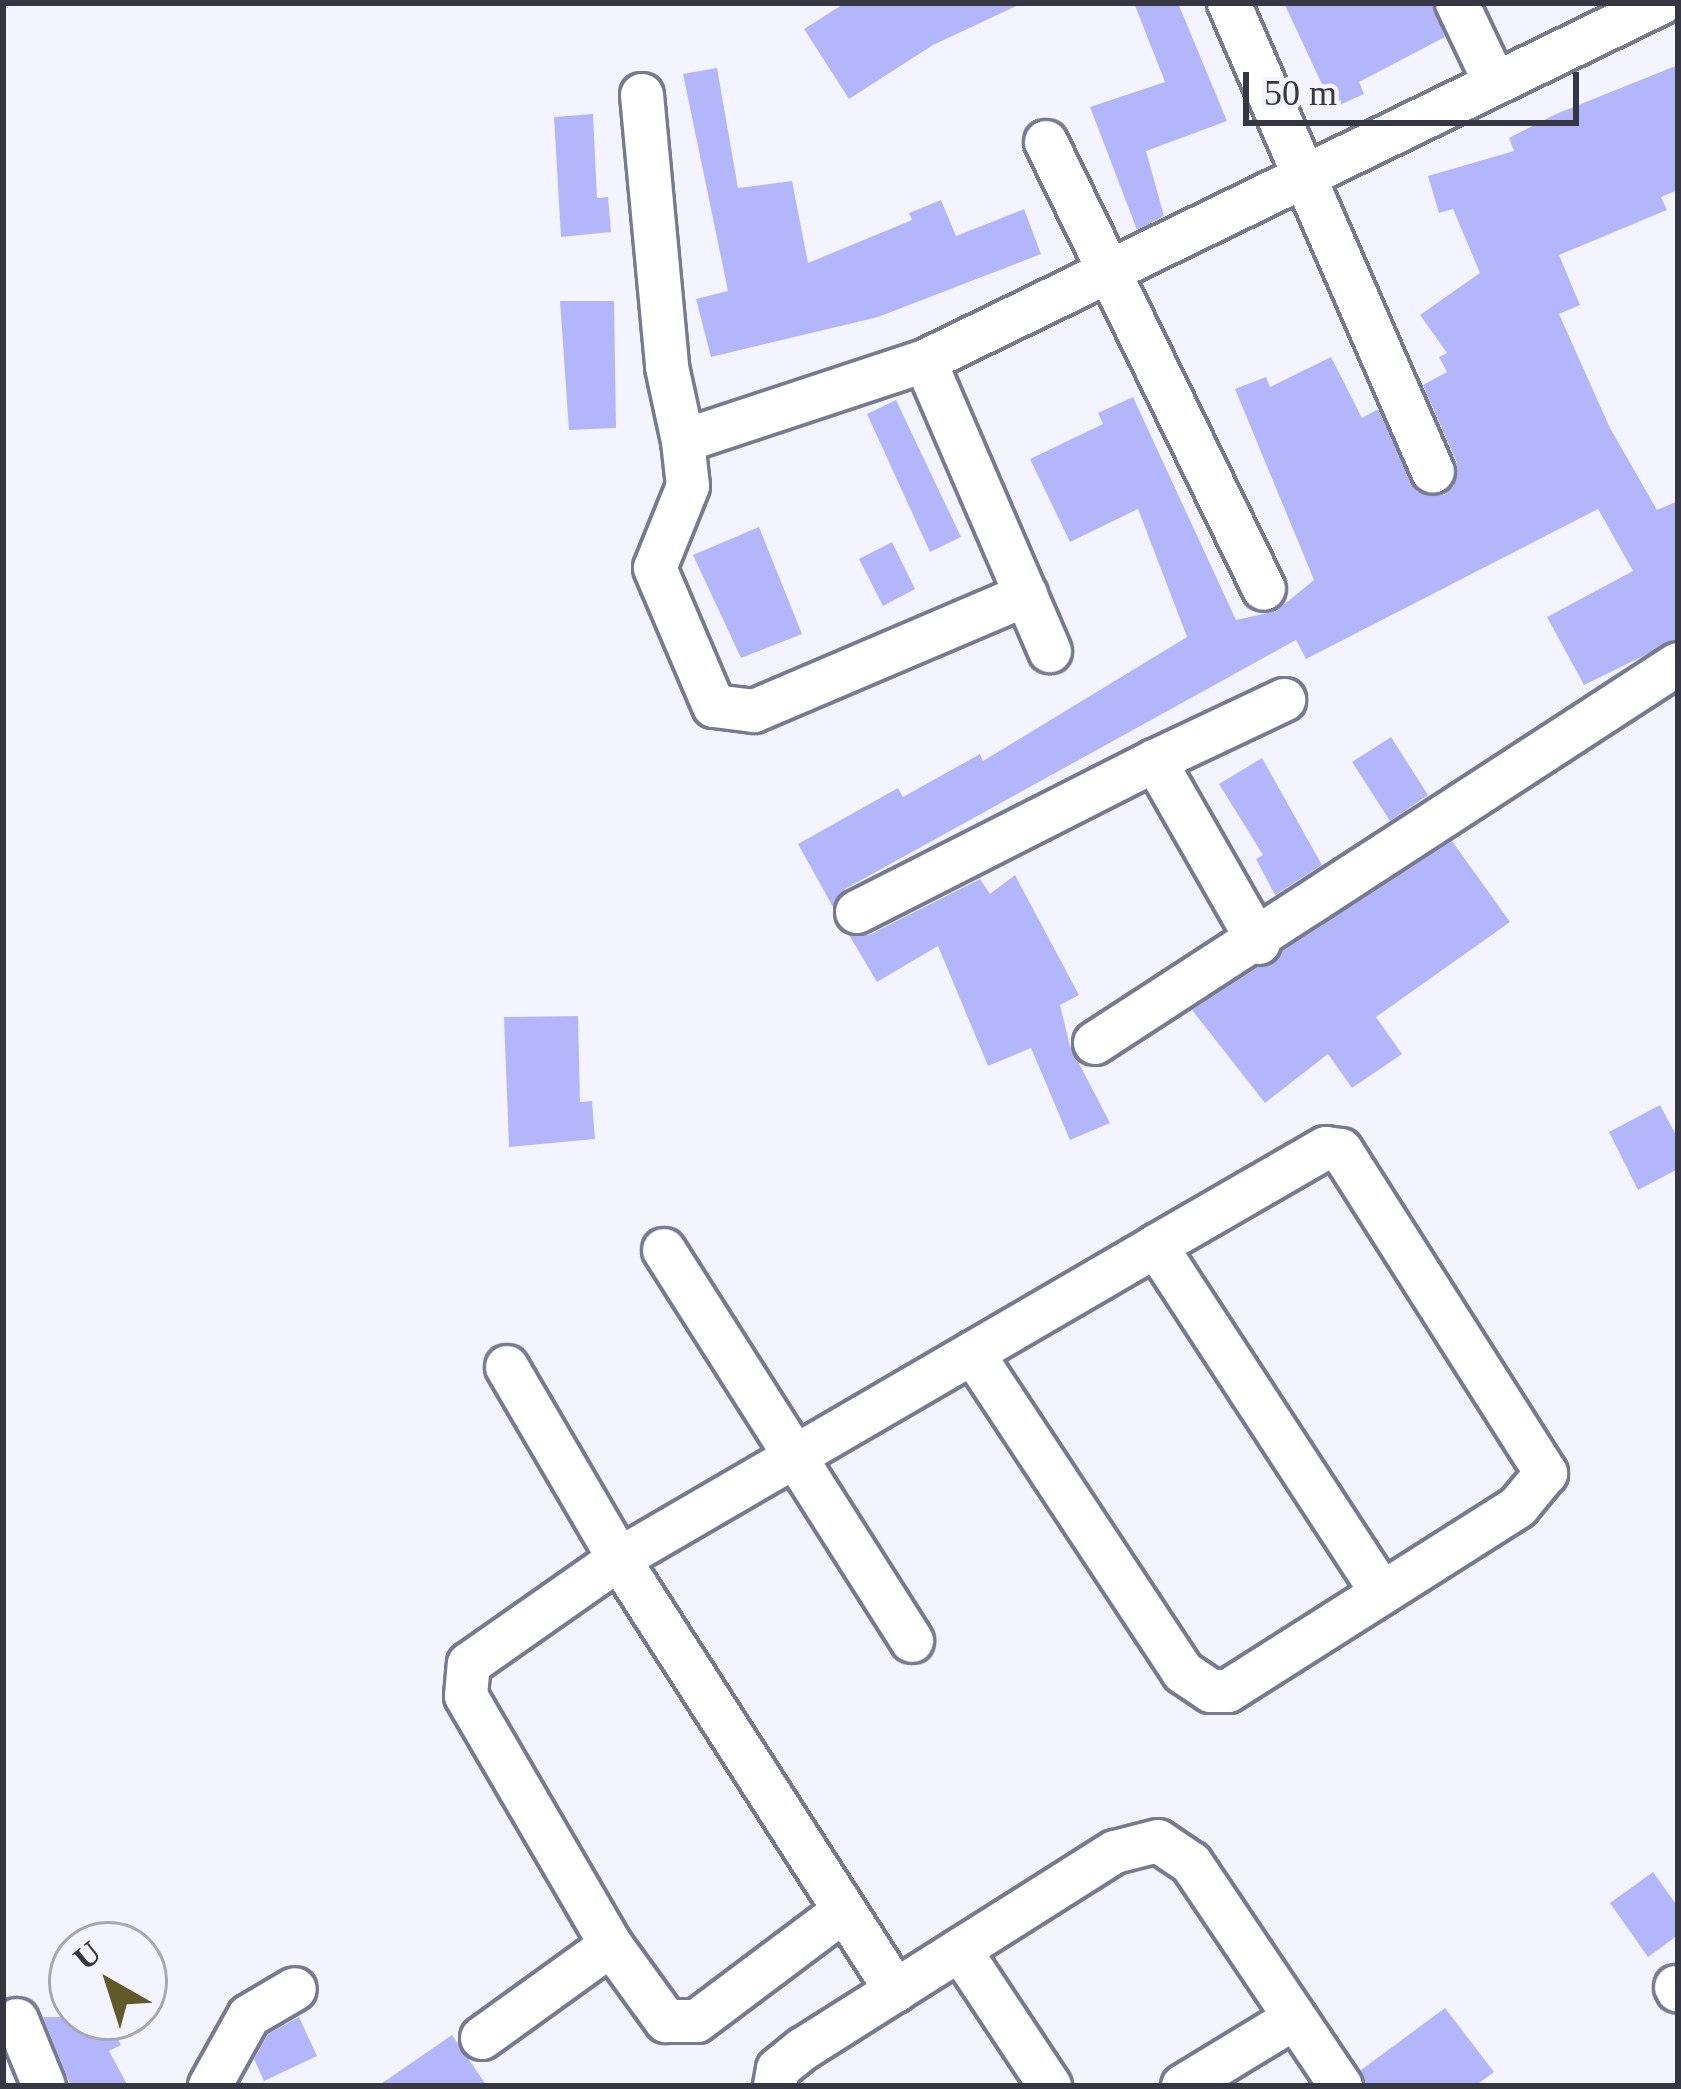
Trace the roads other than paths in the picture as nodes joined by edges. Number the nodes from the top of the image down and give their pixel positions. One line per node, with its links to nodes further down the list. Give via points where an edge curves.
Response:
1 (1229, 3): 7 (street)
2 (1457, 3): 4 (street)
3 (1661, 3): 4 (street)
4 (1496, 83): 7 (street)
5 (642, 95): 10 (street, via 668,368)
6 (1046, 142): 8 (street)
7 (1305, 173): 8 (street); 11 (street)
8 (1108, 266): 9 (street); 12 (street)
9 (925, 361): 10 (street); 13 (street)
10 (683, 441): 13 (street, via 688,486 655,568 714,706 754,711)
11 (1433, 472)
12 (1264, 590)
13 (1026, 595): 14 (street)
14 (1050, 651)
15 (1678, 664): 19 (street)
16 (1284, 700): 17 (street)
17 (1155, 761): 18 (street); 19 (street)
18 (857, 912)
19 (1259, 944): 20 (street)
20 (1095, 1043)
21 (1156, 1246): 23 (street); 27 (street); 27 (street, via 1326,1148 1341,1150 1506,1402 1541,1457 1546,1473 1539,1488)
22 (664, 1250): 25 (street)
23 (973, 1353): 25 (street); 27 (street, via 1196,1685 1228,1691)
24 (507, 1367): 26 (street)
25 (794, 1456): 26 (street); 28 (street)
26 (619, 1558): 29 (street); 30 (street, via 463,1676 466,1696)
27 (1382, 1593)
28 (912, 1641)
29 (841, 1912): 30 (street, via 717,2008 678,2025 657,2012); 33 (street)
30 (611, 1945): 36 (street)
31 (960, 1950): 33 (street); 34 (street, via 1115,1852 1158,1841 1191,1863); 40 (street)
32 (295, 1989): 38 (street, via 249,2016)
33 (896, 1991): 39 (street, via 802,2049 778,2069)
34 (1295, 2018): 41 (street); 42 (street)
35 (16, 2020): 37 (street)
36 (482, 2038)
37 (44, 2086)
38 (210, 2086)
39 (775, 2086)
40 (1050, 2086)
41 (1183, 2086)
42 (1341, 2086)

